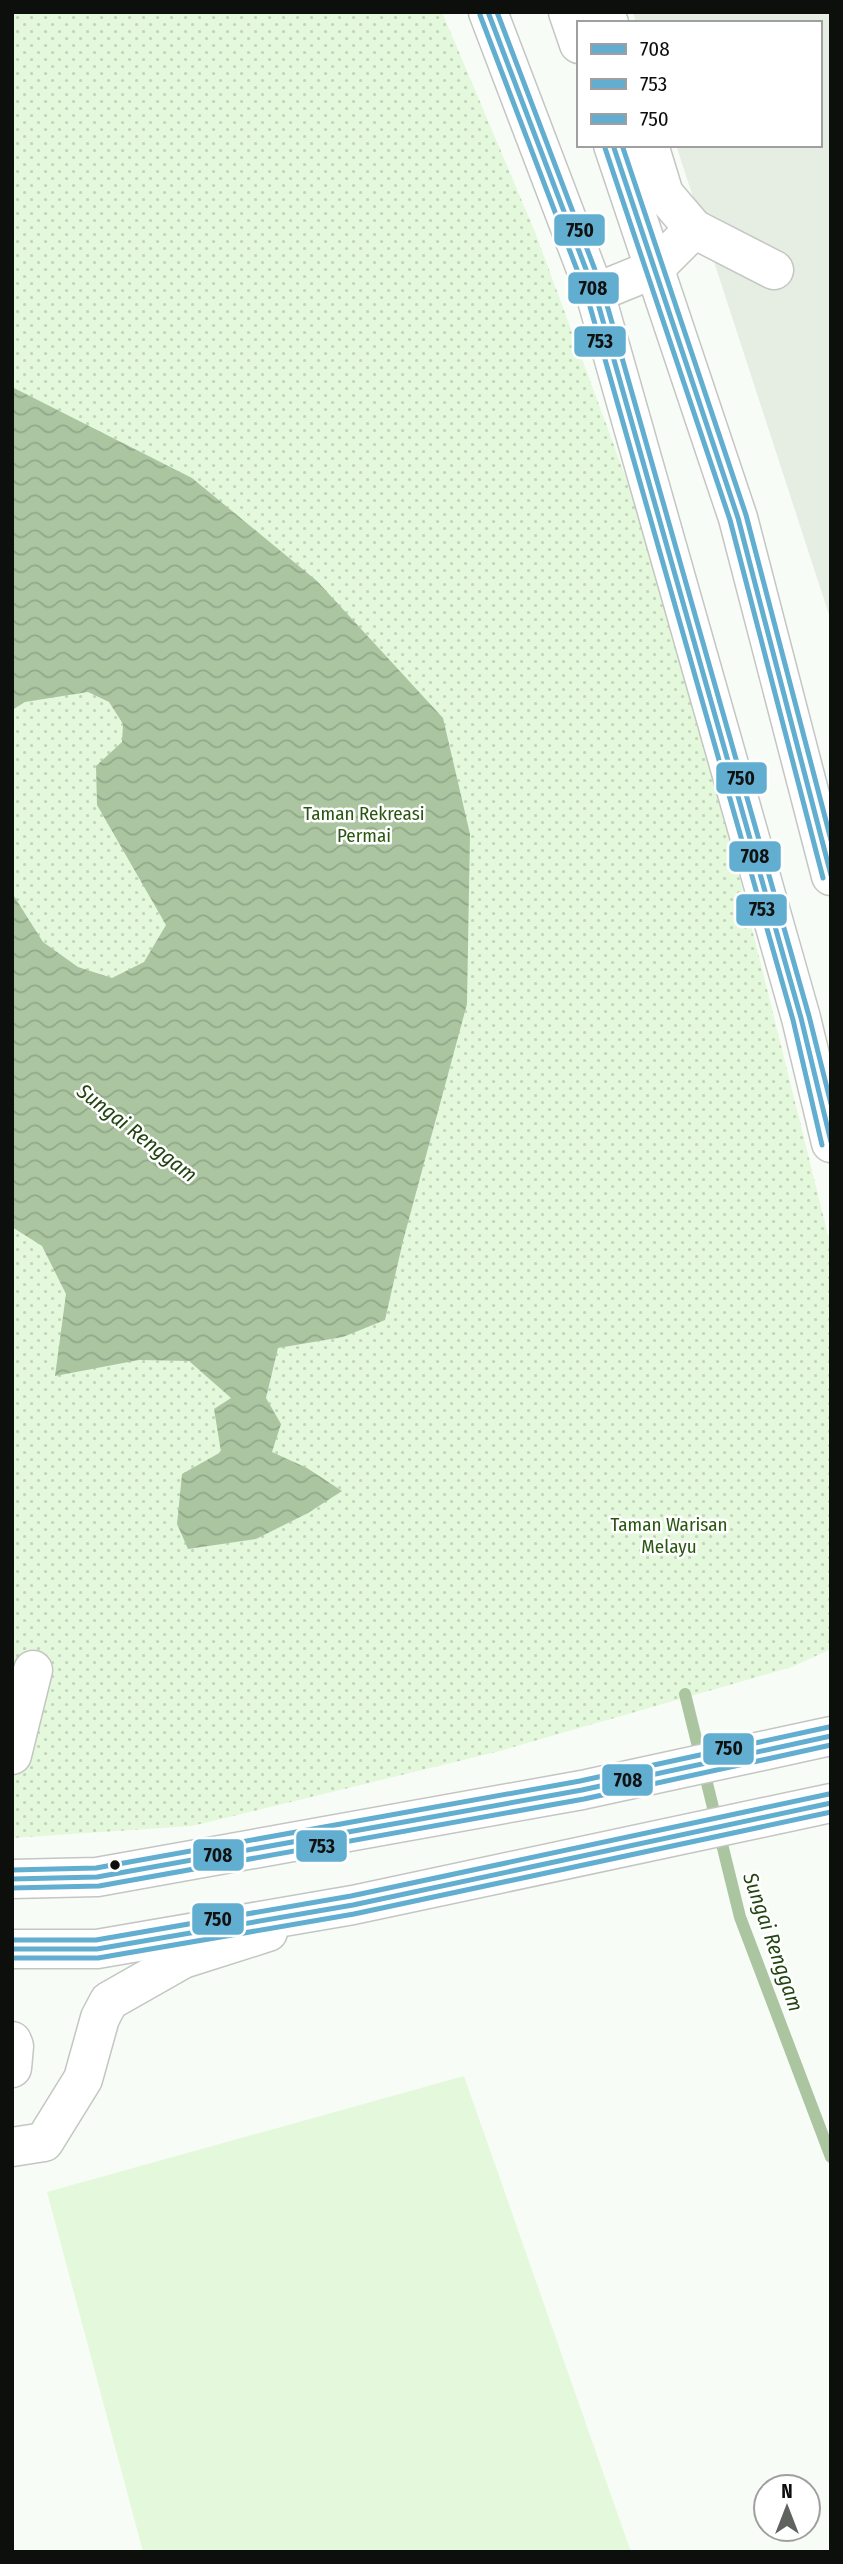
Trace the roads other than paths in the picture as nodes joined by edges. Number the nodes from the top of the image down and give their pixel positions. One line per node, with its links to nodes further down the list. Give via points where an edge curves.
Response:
1 (488, 12): 9 (main road)
2 (568, 12): 3 (main road)
3 (577, 38)
4 (613, 147): 7 (main road)
5 (650, 147): 6 (main road, via 664,194)
6 (694, 229): 7 (main road); 8 (main road)
7 (654, 269): 9 (main road); 10 (main road, via 738,518)
8 (774, 270)
9 (595, 293): 11 (main road)
10 (831, 876)
11 (816, 1016): 12 (main road)
12 (831, 1143)
13 (33, 1670): 15 (main road)
14 (816, 1739): 17 (main road, via 582,1790 97,1877)
15 (12, 1755)
16 (823, 1805): 18 (main road)
17 (12, 1879)
18 (353, 1905): 19 (main road, via 97,1949); 22 (main road, via 183,1959 108,2001 83,2079 44,2142)
19 (12, 1949)
20 (12, 2041): 21 (main road)
21 (12, 2068)
22 (12, 2147)

